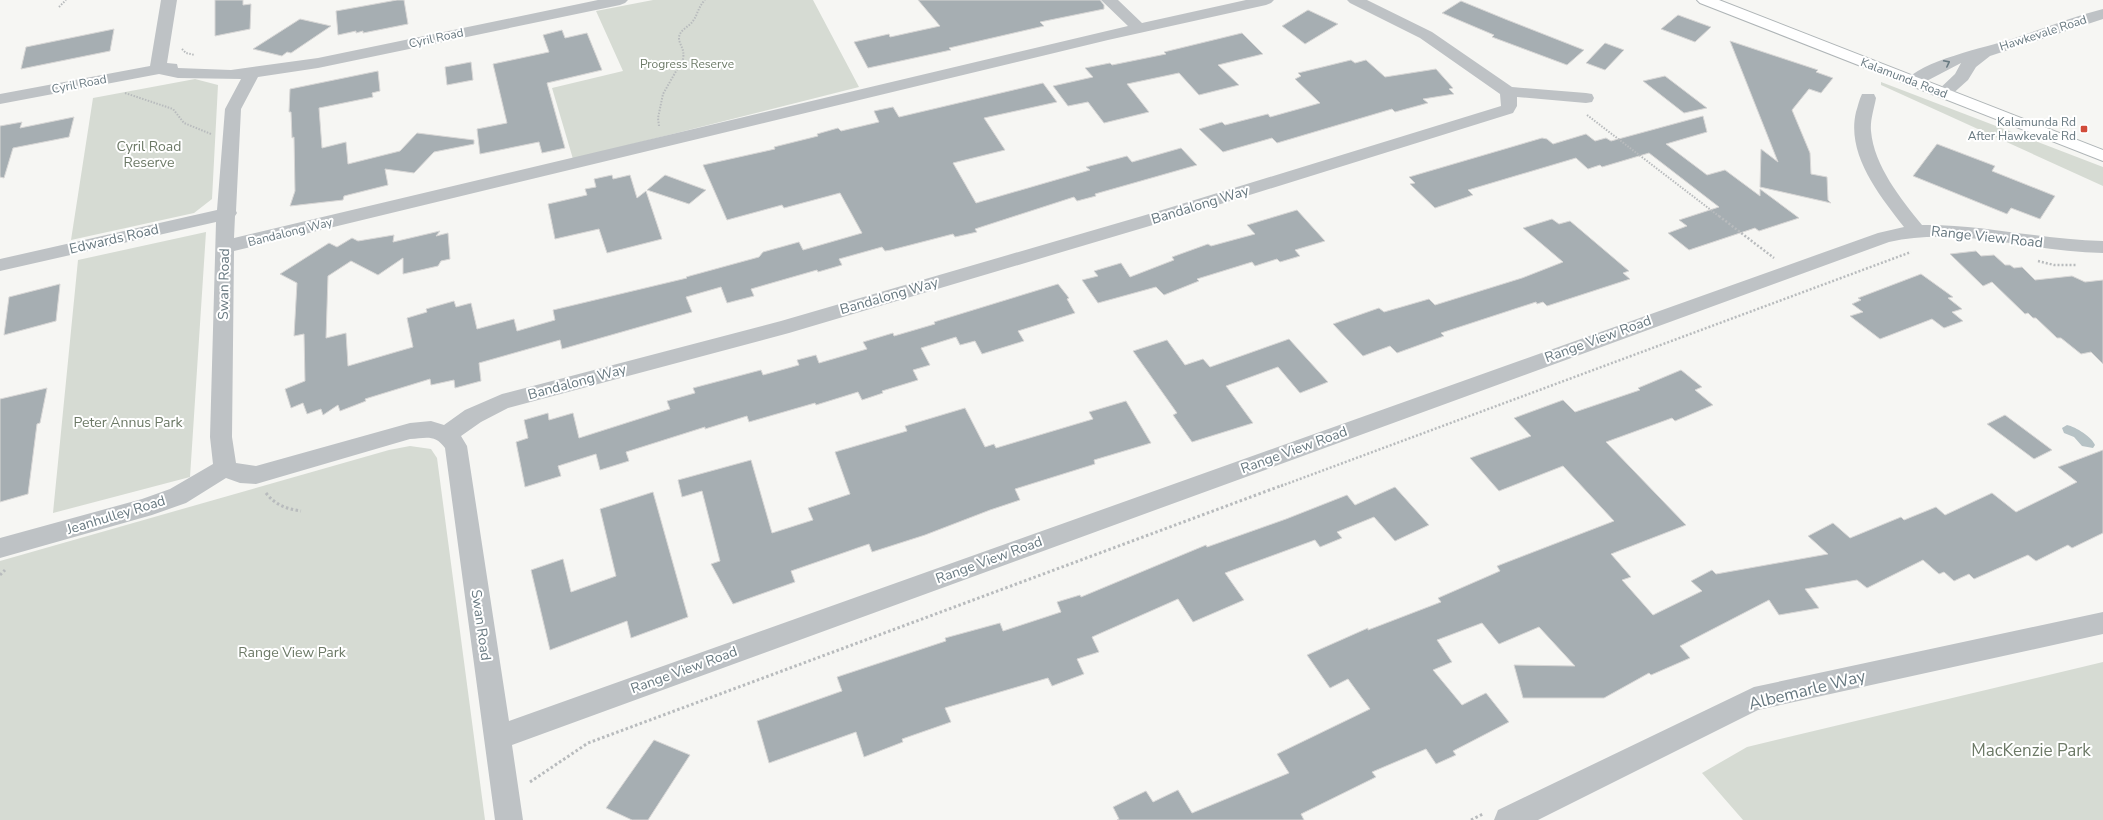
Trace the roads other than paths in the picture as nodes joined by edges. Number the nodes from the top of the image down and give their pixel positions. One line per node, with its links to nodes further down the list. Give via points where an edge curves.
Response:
1 (169, 0): 11 (street)
2 (620, 0): 12 (street, Cyril Road, via 318,63)
3 (1109, 0): 9 (street)
4 (1266, 0): 9 (street, Bandalong Way)
5 (1355, 0): 15 (street, via 1426,35)
6 (1705, 0): 13 (main road, Kalamunda Road)
7 (1723, 0): 13 (main road, Kalamunda Road)
8 (2103, 14): 10 (street, Hawkevale Road)
9 (1138, 28): 23 (street, Bandalong Way)
10 (1984, 53): 13 (street, Hawkevale Road, one-way to 10, via 1944,64 1967,55); 14 (street, Hawkevale Road, via 1969,64 1962,77)
11 (158, 69): 12 (street, Cyril Road, via 178,73 231,76); 17 (street, Cyril Road)
12 (252, 73): 21 (street, Swan Road, via 233,109)
13 (1918, 79): 14 (main road, Kalamunda Road)
14 (1947, 90): 19 (main road, Kalamunda Road); 20 (main road, Kalamunda Road)
15 (1508, 92): 18 (street, via 1536,93); 26 (street, Bandalong Way, via 1509,106 1502,112 1156,218 805,321 502,402 473,416)
16 (1868, 98): 22 (street, via 1862,131 1867,148 1881,180)
17 (0, 99)
18 (1585, 105)
19 (2103, 145)
20 (2103, 156)
21 (228, 213): 23 (street, Swan Road); 25 (street, Edwards Road)
22 (1917, 240): 24 (street, Range View Road, via 1971,233 2071,246); 30 (street, Range View Road, via 1885,236)
23 (224, 247): 27 (street, Swan Road, via 221,437)
24 (2103, 247)
25 (0, 265)
26 (447, 434): 27 (street, via 431,429 410,431 260,482); 30 (street, Swan Road, via 456,446)
27 (225, 468): 28 (street, Jeanhulley Road, via 178,496)
28 (0, 548)
29 (2103, 623): 32 (street, Albemarle Way, via 1754,699)
30 (496, 738): 31 (street, Swan Road)
31 (507, 808)
32 (1508, 820)

